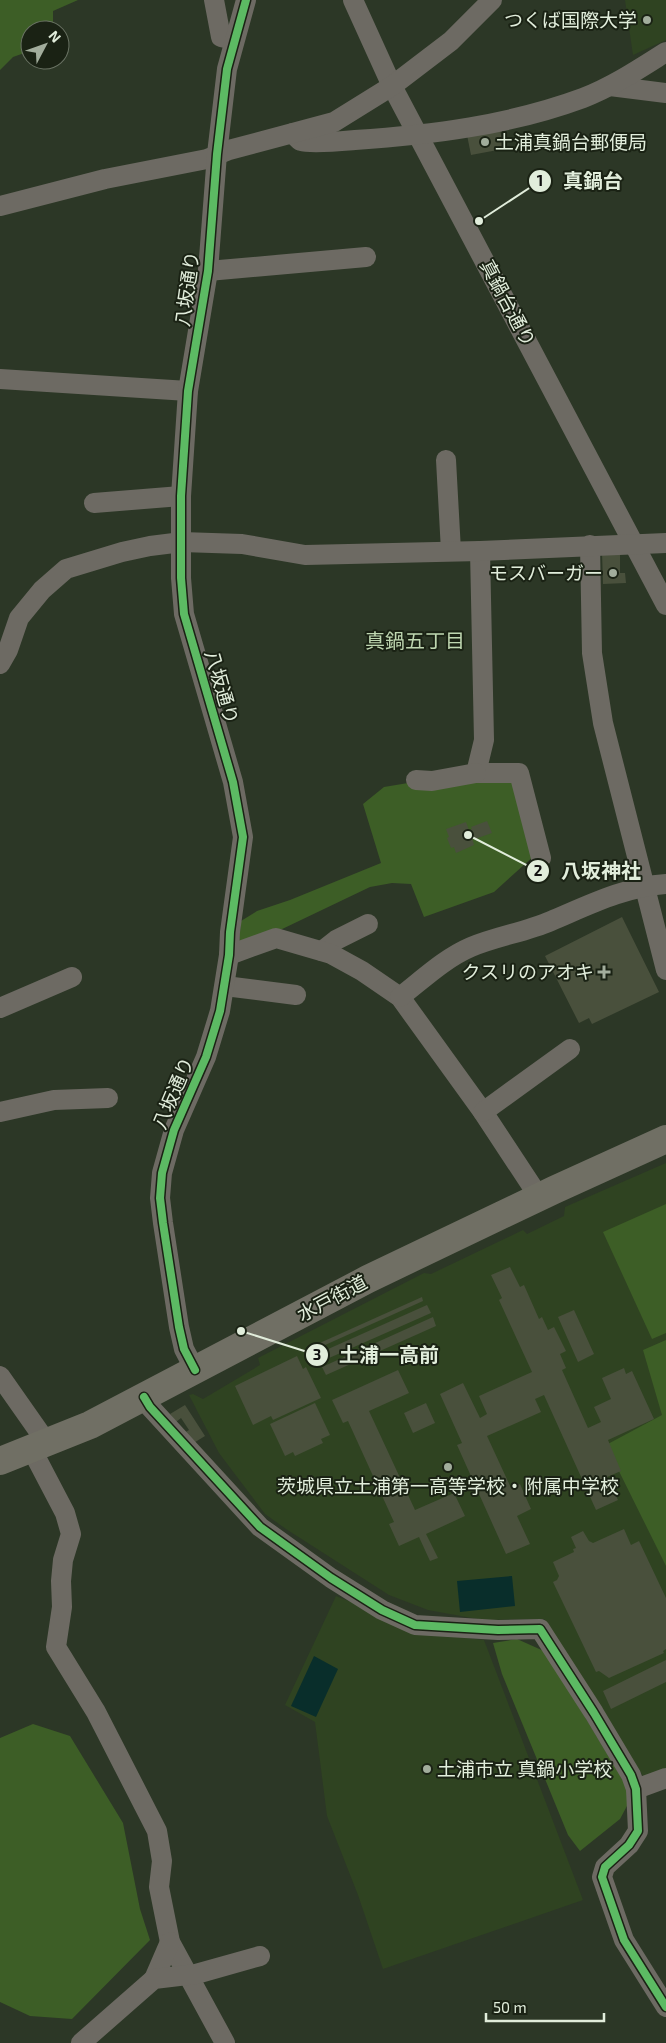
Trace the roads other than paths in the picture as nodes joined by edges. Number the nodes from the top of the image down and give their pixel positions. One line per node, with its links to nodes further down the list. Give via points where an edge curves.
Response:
1 (214, 0): 5 (street, via 221,37)
2 (246, 0): 5 (street, 八坂通り)
3 (353, 0): 7 (street, 真鍋台通り)
4 (492, 0): 7 (street, via 451,41)
5 (234, 40): 12 (street, 八坂通り, via 227,69)
6 (666, 52): 8 (street)
7 (392, 86): 10 (street, via 334,122); 11 (street, 真鍋台通り)
8 (610, 86): 9 (street); 11 (street, via 535,113)
9 (666, 93)
10 (293, 133): 11 (street, via 301,141 331,142); 12 (street)
11 (419, 136): 24 (street, 真鍋台通り)
12 (217, 154): 13 (street, via 207,159 105,179); 15 (street, 八坂通り)
13 (0, 206)
14 (366, 257): 15 (street)
15 (208, 271): 17 (street, 八坂通り)
16 (0, 380): 17 (street)
17 (188, 391): 19 (street, 八坂通り)
18 (446, 460): 25 (street)
19 (181, 496): 20 (street); 21 (street, 八坂通り)
20 (94, 503)
21 (182, 542): 25 (street, via 242,544 305,555); 28 (street, via 122,552 66,570 42,590 19,618); 36 (street, 八坂通り, via 184,614 233,782 243,837)
22 (666, 542): 24 (street)
23 (590, 544): 24 (street); 26 (street); 33 (street, via 592,653 603,723)
24 (635, 545): 27 (street, 真鍋台通り)
25 (451, 551): 26 (street)
26 (480, 551): 29 (street, via 484,740)
27 (666, 605)
28 (3, 650)
29 (476, 773): 30 (street, via 432,781); 31 (street, via 519,773)
30 (416, 780)
31 (541, 858)
32 (666, 884): 33 (street)
33 (644, 886): 37 (street); 41 (street, via 471,947)
34 (368, 924): 35 (street)
35 (322, 951): 36 (street, via 276,938); 41 (street, via 362,971)
36 (229, 955): 39 (street, 八坂通り)
37 (666, 970)
38 (72, 977): 42 (street)
39 (225, 986): 40 (street); 49 (street, 八坂通り, via 209,1048 180,1114 162,1173 160,1198 184,1349)
40 (296, 995)
41 (400, 998): 46 (street)
42 (0, 1008)
43 (570, 1050): 46 (street)
44 (108, 1098): 45 (street, via 54,1100)
45 (0, 1112)
46 (482, 1112): 48 (street)
47 (666, 1139): 48 (highway, 水戸街道)
48 (539, 1197): 49 (highway, 水戸街道, via 368,1279)
49 (195, 1370): 51 (highway, 水戸街道)
50 (0, 1376): 52 (street)
51 (144, 1397): 52 (highway, 水戸街道); 55 (street, via 150,1408 260,1527 382,1610 415,1625 540,1629 594,1713)
52 (40, 1447): 53 (highway, 水戸街道); 56 (street, via 71,1534 61,1581 62,1607 56,1647 96,1712 157,1831 162,1861 159,1887)
53 (0, 1461)
54 (666, 1778): 55 (street)
55 (636, 1789): 60 (street, via 638,1831 629,1845 605,1866 602,1877 624,1940)
56 (170, 1942): 58 (street); 59 (street)
57 (260, 1956): 58 (street)
58 (189, 1975): 59 (street); 62 (street)
59 (154, 1979): 61 (street)
60 (666, 2007)
61 (80, 2043)
62 (226, 2043)

